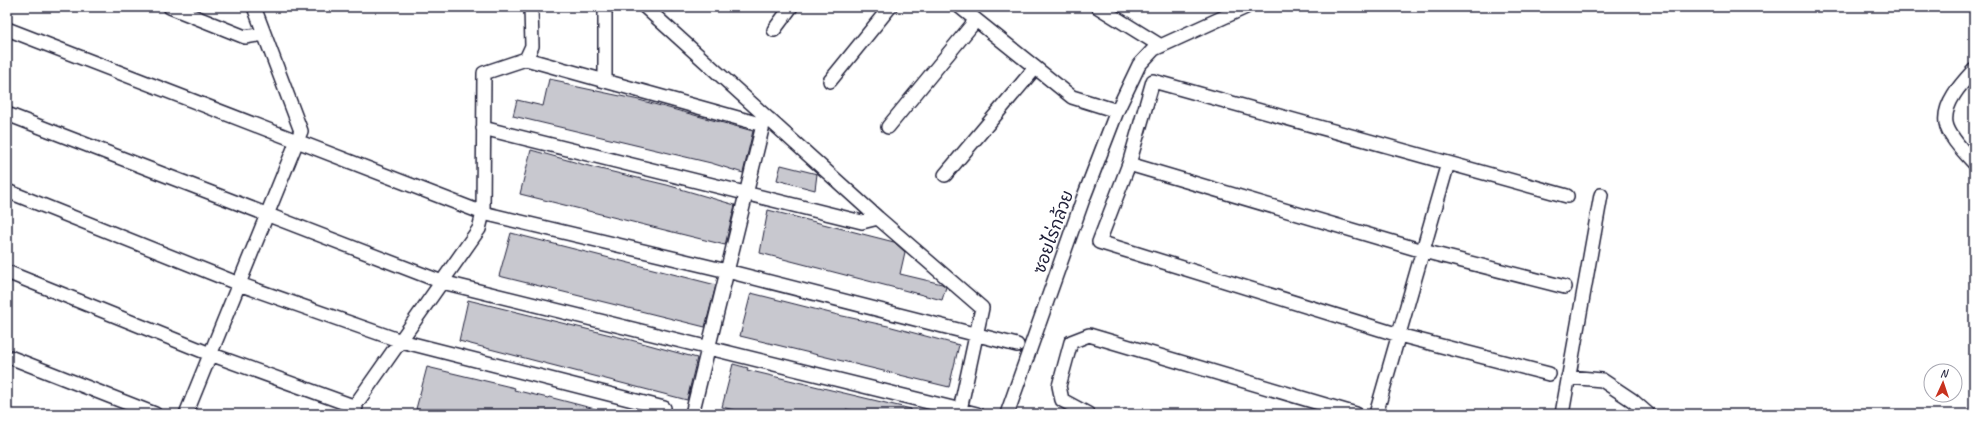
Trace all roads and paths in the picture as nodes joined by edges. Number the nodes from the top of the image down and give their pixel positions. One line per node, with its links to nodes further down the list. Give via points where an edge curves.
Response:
1 (170, 7): 14 (street, via 245,37)
2 (254, 7): 14 (street)
3 (531, 7): 16 (street, via 532,46)
4 (604, 7): 19 (street)
5 (645, 7): 23 (street)
6 (791, 7): 13 (street)
7 (890, 7): 20 (street)
8 (960, 7): 11 (street)
9 (1098, 7): 15 (street)
10 (1246, 7): 15 (street, ซอยไร่กล้วย)
11 (976, 20): 17 (street); 24 (street)
12 (7, 29): 26 (street)
13 (774, 30)
14 (264, 34): 26 (street, via 301,131)
15 (1161, 46): 21 (street, ซอยไร่กล้วย, via 1154,49 1139,65)
16 (526, 59): 19 (street); 25 (street, via 484,72)
17 (1035, 68): 21 (street, via 1072,97); 30 (street)
18 (1974, 70): 27 (street, via 1955,91 1948,108 1946,123 1956,143)
19 (605, 81): 23 (street)
20 (830, 81)
21 (1118, 111): 60 (street, ซอยไร่กล้วย, via 1083,200)
22 (7, 114): 36 (street)
23 (766, 122): 32 (street); 37 (street)
24 (888, 127)
25 (483, 128): 32 (street); 35 (street)
26 (298, 142): 35 (street); 36 (street)
27 (1974, 163)
28 (1129, 164): 29 (street, via 1153,81); 38 (street); 45 (street, via 1100,242)
29 (1448, 164): 34 (street); 38 (street)
30 (945, 175)
31 (7, 191): 42 (street)
32 (746, 194): 37 (street, via 862,222); 39 (street)
33 (1601, 195): 52 (street)
34 (1567, 196)
35 (483, 213): 39 (street); 41 (street, via 479,229)
36 (267, 215): 41 (street); 42 (street)
37 (878, 218): 44 (street, via 982,308)
38 (1423, 251): 43 (street); 45 (street)
39 (728, 271): 44 (street); 48 (street)
40 (7, 272): 49 (street)
41 (442, 282): 46 (street); 48 (street)
42 (239, 284): 46 (street); 49 (street)
43 (1565, 288)
44 (978, 334): 47 (street); 54 (street)
45 (1399, 335): 51 (street); 63 (street)
46 (401, 341): 53 (street); 55 (street)
47 (1017, 345)
48 (709, 348): 54 (street); 58 (street)
49 (210, 354): 55 (street); 57 (street)
50 (7, 356): 56 (street)
51 (1549, 374)
52 (1568, 377): 64 (street); 65 (street, via 1602,380)
53 (664, 408)
54 (960, 410): 59 (street)
55 (353, 412)
56 (155, 414)
57 (186, 414)
58 (692, 414)
59 (977, 414)
60 (1007, 414)
61 (1088, 414): 62 (street, via 1062,400 1059,386 1071,342 1089,335)
62 (1356, 414)
63 (1376, 414)
64 (1562, 414)
65 (1648, 414)

